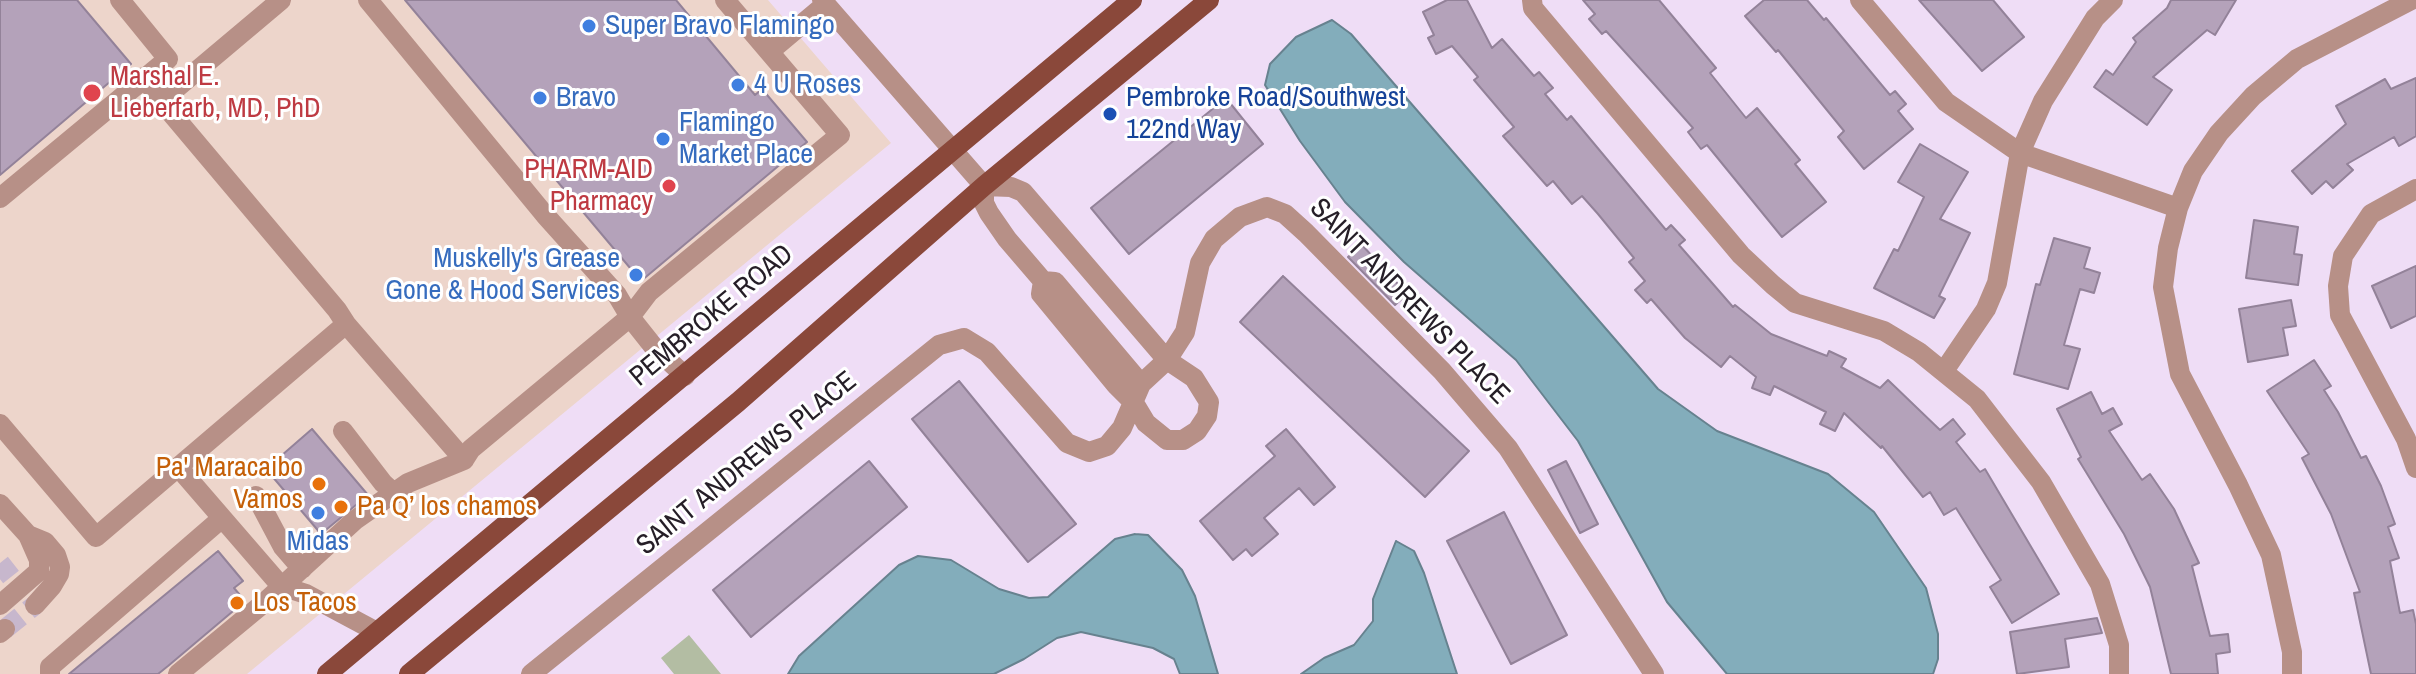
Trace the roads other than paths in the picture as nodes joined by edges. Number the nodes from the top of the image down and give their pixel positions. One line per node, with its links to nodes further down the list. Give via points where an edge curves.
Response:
1 (120, 0): 13 (street, via 168,59)
2 (281, 0): 14 (street)
3 (725, 0): 12 (street)
4 (1132, 0): 15 (main road, PEMBROKE ROAD)
5 (1209, 0): 17 (main road)
6 (1532, 0): 24 (street, via 1533,8 1741,255 1773,285 1795,303 1884,331)
7 (1860, 0): 16 (street, via 1946,102)
8 (2113, 0): 16 (street, via 2066,60)
9 (2411, 0): 20 (street, via 2297,59 2253,96 2193,171)
10 (824, 2): 12 (street); 15 (street)
11 (376, 3): 21 (street)
12 (770, 51): 21 (street, via 840,135 649,292)
13 (144, 77): 14 (street); 19 (street)
14 (161, 101): 22 (street)
15 (952, 149): 17 (street); 25 (main road, PEMBROKE ROAD)
16 (2020, 153): 20 (street); 24 (street, via 1997,283)
17 (984, 186): 23 (street, via 1011,187 1032,200); 26 (street, via 989,213 1043,281 1055,282); 45 (main road, via 738,402)
18 (2416, 189): 31 (street, via 2371,214 2343,256 2338,286 2340,315)
19 (0, 198)
20 (2178, 208): 49 (street, via 2163,287 2180,374 2271,555)
21 (630, 317): 25 (street); 29 (street)
22 (346, 324): 29 (street); 30 (street)
23 (1167, 360): 26 (street, SAINT ANDREWS PLACE); 26 (street, via 1194,378 1209,402 1197,431 1183,440 1167,440 1146,423); 47 (street, SAINT ANDREWS PLACE, via 1185,332 1200,263 1214,239 1240,217 1267,207 1285,214 1442,371 1508,448)
24 (1944, 371): 48 (street, via 2001,427 2041,482 2100,584 2119,645)
25 (685, 376): 41 (main road, PEMBROKE ROAD)
26 (1137, 393): 46 (street, SAINT ANDREWS PLACE, via 1122,428 1107,446 1089,452 1067,443 987,352 964,338 939,345)
27 (0, 424): 30 (street, via 96,537)
28 (343, 431): 32 (street)
29 (464, 460): 32 (street, via 408,483)
30 (179, 468): 35 (street)
31 (2416, 468)
32 (395, 494): 37 (street, via 355,520)
33 (256, 496): 37 (street, via 283,547)
34 (0, 505): 36 (street)
35 (221, 519): 38 (street); 42 (street, via 50,667)
36 (28, 535): 39 (street, via 39,571 16,582); 40 (street, via 45,542 60,567)
37 (302, 569): 38 (street)
38 (281, 586): 41 (street); 43 (street)
39 (0, 605)
40 (35, 605)
41 (377, 632): 44 (main road, PEMBROKE ROAD)
42 (50, 674)
43 (178, 674)
44 (327, 674)
45 (409, 674)
46 (531, 674)
47 (1654, 674)
48 (2119, 674)
49 (2292, 674)

